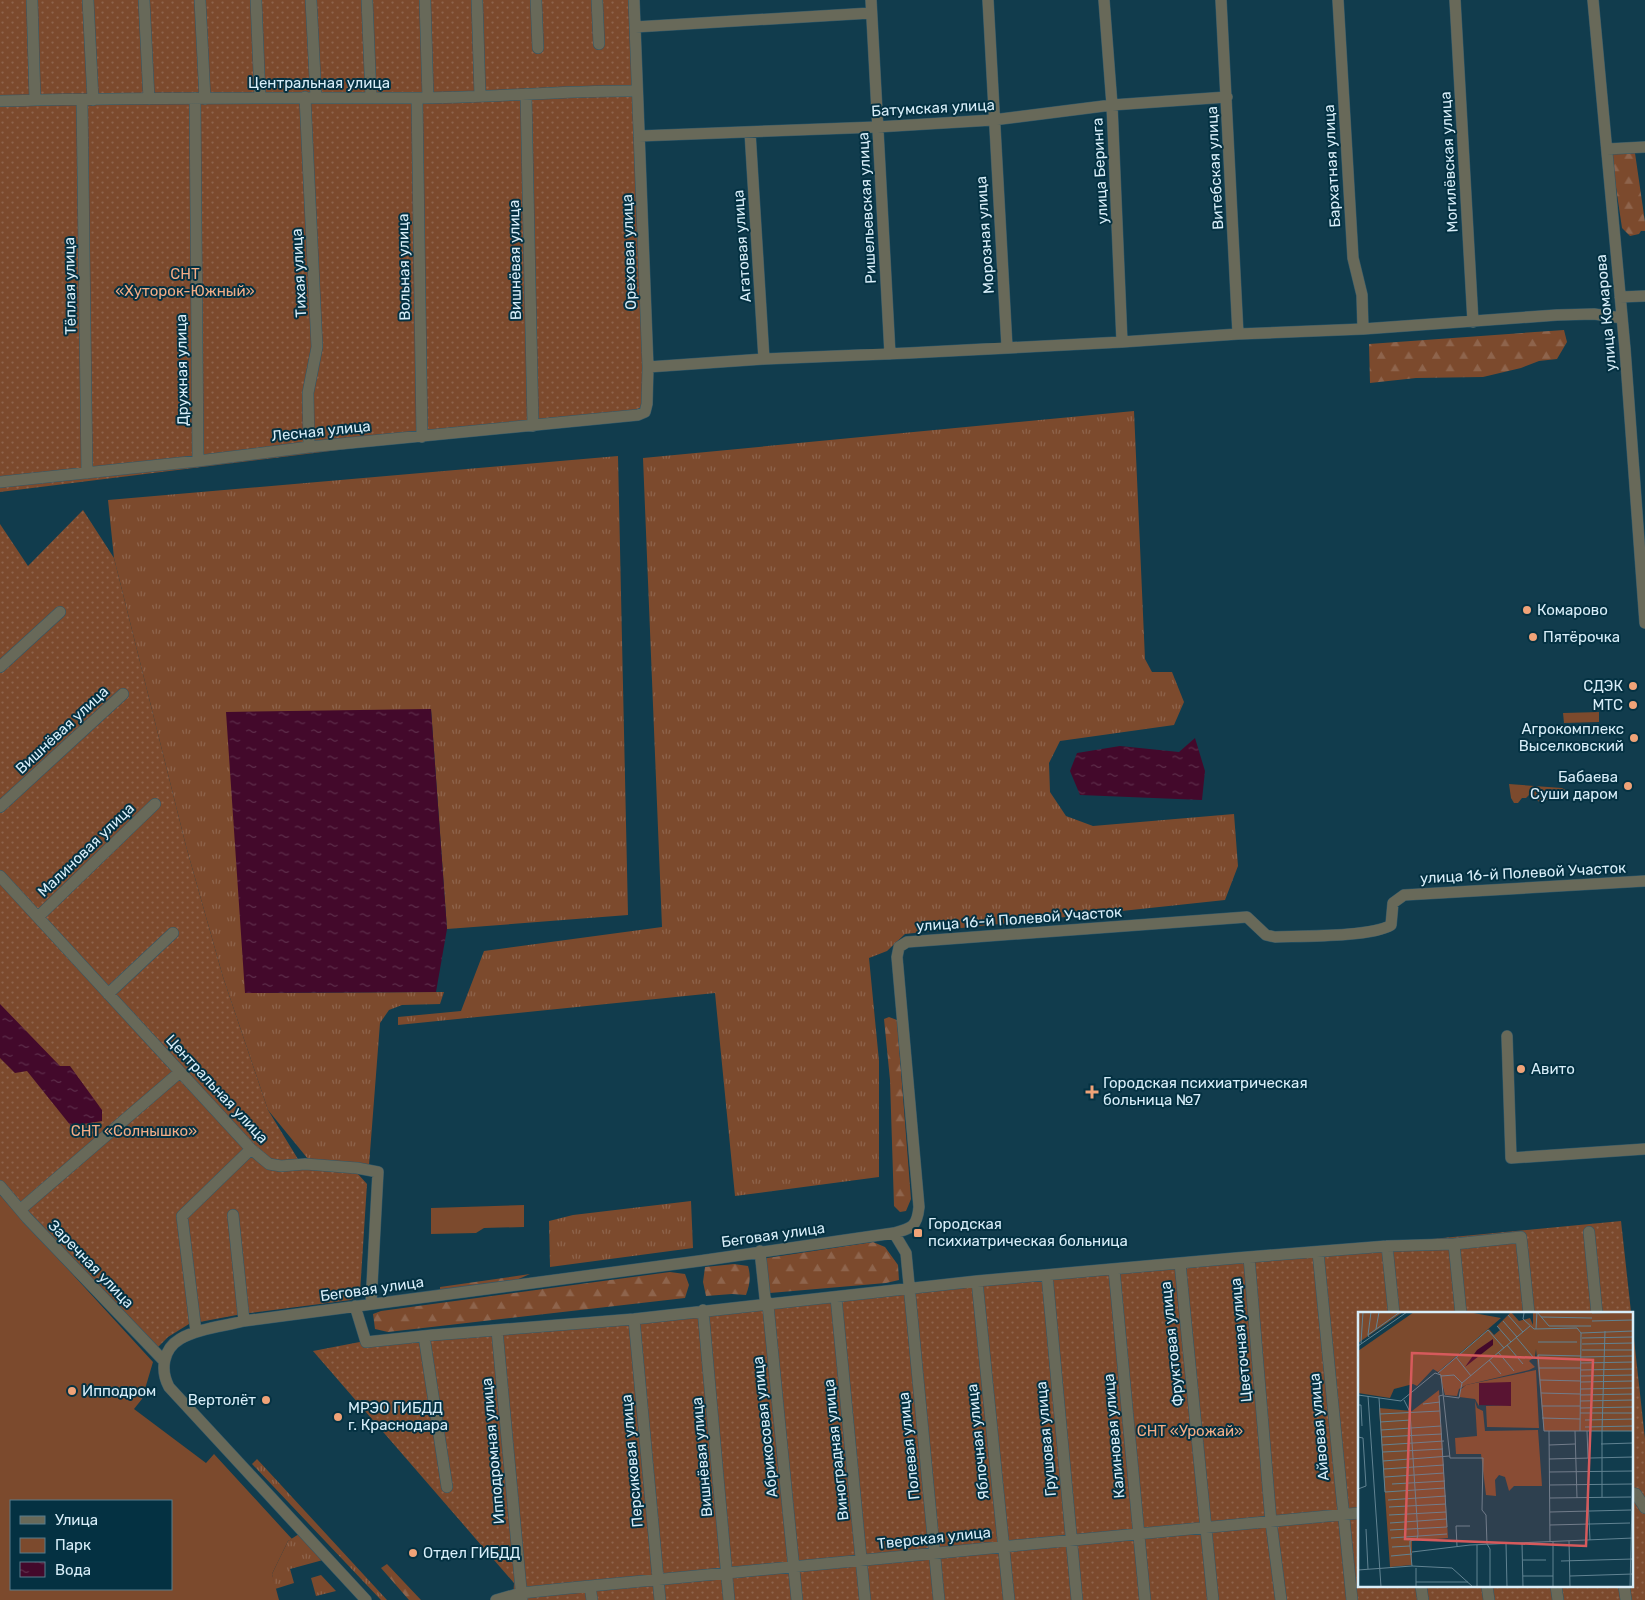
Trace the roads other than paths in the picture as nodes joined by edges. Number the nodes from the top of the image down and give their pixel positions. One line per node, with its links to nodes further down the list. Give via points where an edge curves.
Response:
1 (32, 0): 34 (street)
2 (88, 0): 35 (street)
3 (144, 0): 31 (street)
4 (200, 0): 33 (street, Дружная улица)
5 (256, 0): 27 (street)
6 (311, 0): 28 (street, Тихая улица)
7 (367, 0): 29 (street)
8 (424, 0): 32 (street, Вольная улица)
9 (478, 0): 26 (street)
10 (536, 0): 23 (street)
11 (597, 0): 22 (street)
12 (634, 0): 21 (street, Ореховая улица)
13 (871, 0): 20 (street, Ришельевская улица)
14 (988, 0): 38 (street, Морозная улица)
15 (1104, 0): 37 (street, улица Беринга)
16 (1221, 0): 30 (street, Витебская улица)
17 (1338, 0): 48 (street, Бархатная улица, via 1353,258 1362,295)
18 (1455, 0): 47 (street, Могилёвская улица)
19 (1593, 0): 43 (street, улица Комарова)
20 (871, 13): 21 (street); 39 (street, Ришельевская улица)
21 (635, 27): 24 (street, Ореховая улица)
22 (599, 44)
23 (538, 48)
24 (637, 91): 25 (street, Центральная улица); 41 (street, Ореховая улица)
25 (526, 94): 26 (street, Центральная улица); 56 (street, Вишнёвая улица)
26 (480, 95): 32 (street, Центральная улица)
27 (260, 97): 28 (street, Центральная улица); 33 (street, Центральная улица)
28 (310, 97): 29 (street, Центральная улица); 58 (street, Тихая улица, via 317,347 308,392)
29 (371, 97): 32 (street, Центральная улица)
30 (1227, 97): 37 (street, Батумская улица); 49 (street, Витебская улица)
31 (149, 98): 33 (street, Центральная улица); 35 (street, Центральная улица)
32 (422, 98): 57 (street, Вольная улица)
33 (200, 99): 59 (street, Дружная улица)
34 (36, 100): 35 (street, Центральная улица); 36 (street, Центральная улица)
35 (88, 100): 60 (street, Тёплая улица)
36 (0, 102)
37 (1112, 105): 38 (street, Батумская улица); 50 (street, улица Беринга)
38 (993, 120): 39 (street, Батумская улица); 51 (street, Морозная улица)
39 (877, 127): 40 (street, Батумская улица); 52 (street, Ришельевская улица)
40 (750, 132): 41 (street, Батумская улица); 53 (street, Агатовая улица)
41 (639, 136): 54 (street, Ореховая улица)
42 (1645, 148): 43 (street)
43 (1607, 149): 45 (street, улица Комарова)
44 (1645, 296): 45 (street)
45 (1620, 297): 46 (street, улица Комарова)
46 (1622, 318): 47 (street, via 1594,314); 62 (street, улица Комарова)
47 (1473, 322): 48 (street)
48 (1363, 329): 49 (street)
49 (1238, 334): 50 (street)
50 (1122, 342): 51 (street)
51 (1007, 347): 52 (street)
52 (890, 354): 53 (street)
53 (764, 359): 54 (street)
54 (648, 366): 55 (street, Ореховая улица)
55 (645, 412): 56 (street, Лесная улица)
56 (533, 426): 57 (street, Лесная улица)
57 (422, 436): 58 (street, Лесная улица)
58 (308, 447): 59 (street, Лесная улица)
59 (198, 461): 60 (street, Лесная улица)
60 (87, 473): 61 (street, Лесная улица)
61 (0, 482)
62 (1643, 563): 64 (street, улица Комарова)
63 (60, 612): 65 (street)
64 (1645, 623)
65 (0, 667)
66 (123, 694): 68 (street, Вишнёвая улица)
67 (155, 804): 71 (street, Малиновая улица)
68 (0, 807)
69 (0, 876): 71 (street, Центральная улица)
70 (1645, 881): 81 (street, улица 16-й Полевой Участок, via 1400,897 1393,903 1391,925 1362,933 1275,937 1266,935 1243,918 907,942 900,947 897,957 919,1207 918,1219)
71 (38, 917): 73 (street, Центральная улица)
72 (173, 933): 73 (street)
73 (108, 994): 75 (street, Центральная улица)
74 (1507, 1036): 77 (street, via 1511,1158)
75 (180, 1072): 76 (street, Центральная улица); 79 (street)
76 (251, 1149): 95 (street, Центральная улица, via 269,1164 306,1164 378,1172); 106 (street, via 182,1216)
77 (1645, 1149)
78 (0, 1186): 79 (street, Заречная улица)
79 (21, 1209): 108 (street, Заречная улица)
80 (233, 1215): 104 (street)
81 (911, 1228): 83 (street, Беговая улица)
82 (1589, 1232): 102 (street)
83 (894, 1233): 86 (street, Беговая улица); 93 (street, Полевая улица, via 906,1253)
84 (1454, 1244): 85 (street); 100 (street); 101 (street, via 1521,1237)
85 (1388, 1246): 87 (street); 99 (street)
86 (760, 1252): 95 (street, Беговая улица); 96 (street, Абрикосовая улица)
87 (1318, 1252): 88 (street); 113 (street, Айвовая улица)
88 (1249, 1257): 89 (street); 114 (street, Цветочная улица)
89 (1180, 1263): 90 (street); 115 (street, Фруктовая улица)
90 (1114, 1269): 91 (street); 116 (street, Калиновая улица)
91 (1047, 1275): 92 (street); 117 (street, Грушовая улица)
92 (977, 1281): 93 (street); 118 (street, Яблочная улица)
93 (909, 1289): 94 (street); 119 (street, Полевая улица)
94 (836, 1296): 96 (street); 120 (street, Виноградная улица)
95 (371, 1304): 97 (street, Беговая улица)
96 (768, 1305): 98 (street); 121 (street, Абрикосовая улица)
97 (355, 1306): 104 (street, Беговая улица); 107 (street, via 366,1342)
98 (704, 1310): 103 (street); 122 (street, Вишнёвая улица)
99 (1394, 1312)
100 (1461, 1312)
101 (1529, 1312)
102 (1597, 1312)
103 (634, 1319): 105 (street); 123 (street, Персиковая улица)
104 (244, 1321): 106 (street, Беговая улица)
105 (497, 1330): 107 (street); 125 (street, Ипподромная улица)
106 (196, 1332): 108 (street, Беговая улица, via 179,1339)
107 (424, 1336): 109 (street)
108 (163, 1360): 126 (street, via 164,1379 169,1386)
109 (447, 1487)
110 (1632, 1494): 111 (street, via 1636,1494)
111 (1645, 1508)
112 (1358, 1513): 113 (street, Тверская улица)
113 (1343, 1515): 114 (street, Тверская улица); 139 (street, Айвовая улица)
114 (1271, 1522): 115 (street, Тверская улица); 138 (street, Цветочная улица)
115 (1206, 1527): 116 (street, Тверская улица); 137 (street, Фруктовая улица)
116 (1138, 1534): 117 (street, Тверская улица); 136 (street, Калиновая улица)
117 (1071, 1540): 118 (street, Тверская улица); 135 (street, Грушовая улица)
118 (1003, 1546): 119 (street, Тверская улица); 134 (street, Яблочная улица)
119 (934, 1553): 120 (street, Тверская улица); 133 (street, Полевая улица)
120 (862, 1561): 121 (street, Тверская улица); 132 (street, Виноградная улица)
121 (794, 1567): 122 (street, Тверская улица); 131 (street, Абрикосовая улица)
122 (727, 1573): 123 (street, Тверская улица); 130 (street, Вишнёвая улица)
123 (658, 1580): 124 (street, Тверская улица); 129 (street, Персиковая улица)
124 (590, 1586): 125 (street, Тверская улица); 128 (street)
125 (518, 1596): 127 (street, Тверская улица)
126 (366, 1600)
127 (496, 1600)
128 (592, 1600)
129 (660, 1600)
130 (730, 1600)
131 (797, 1600)
132 (865, 1600)
133 (939, 1600)
134 (1009, 1600)
135 (1077, 1600)
136 (1145, 1600)
137 (1213, 1600)
138 (1280, 1600)
139 (1352, 1600)

